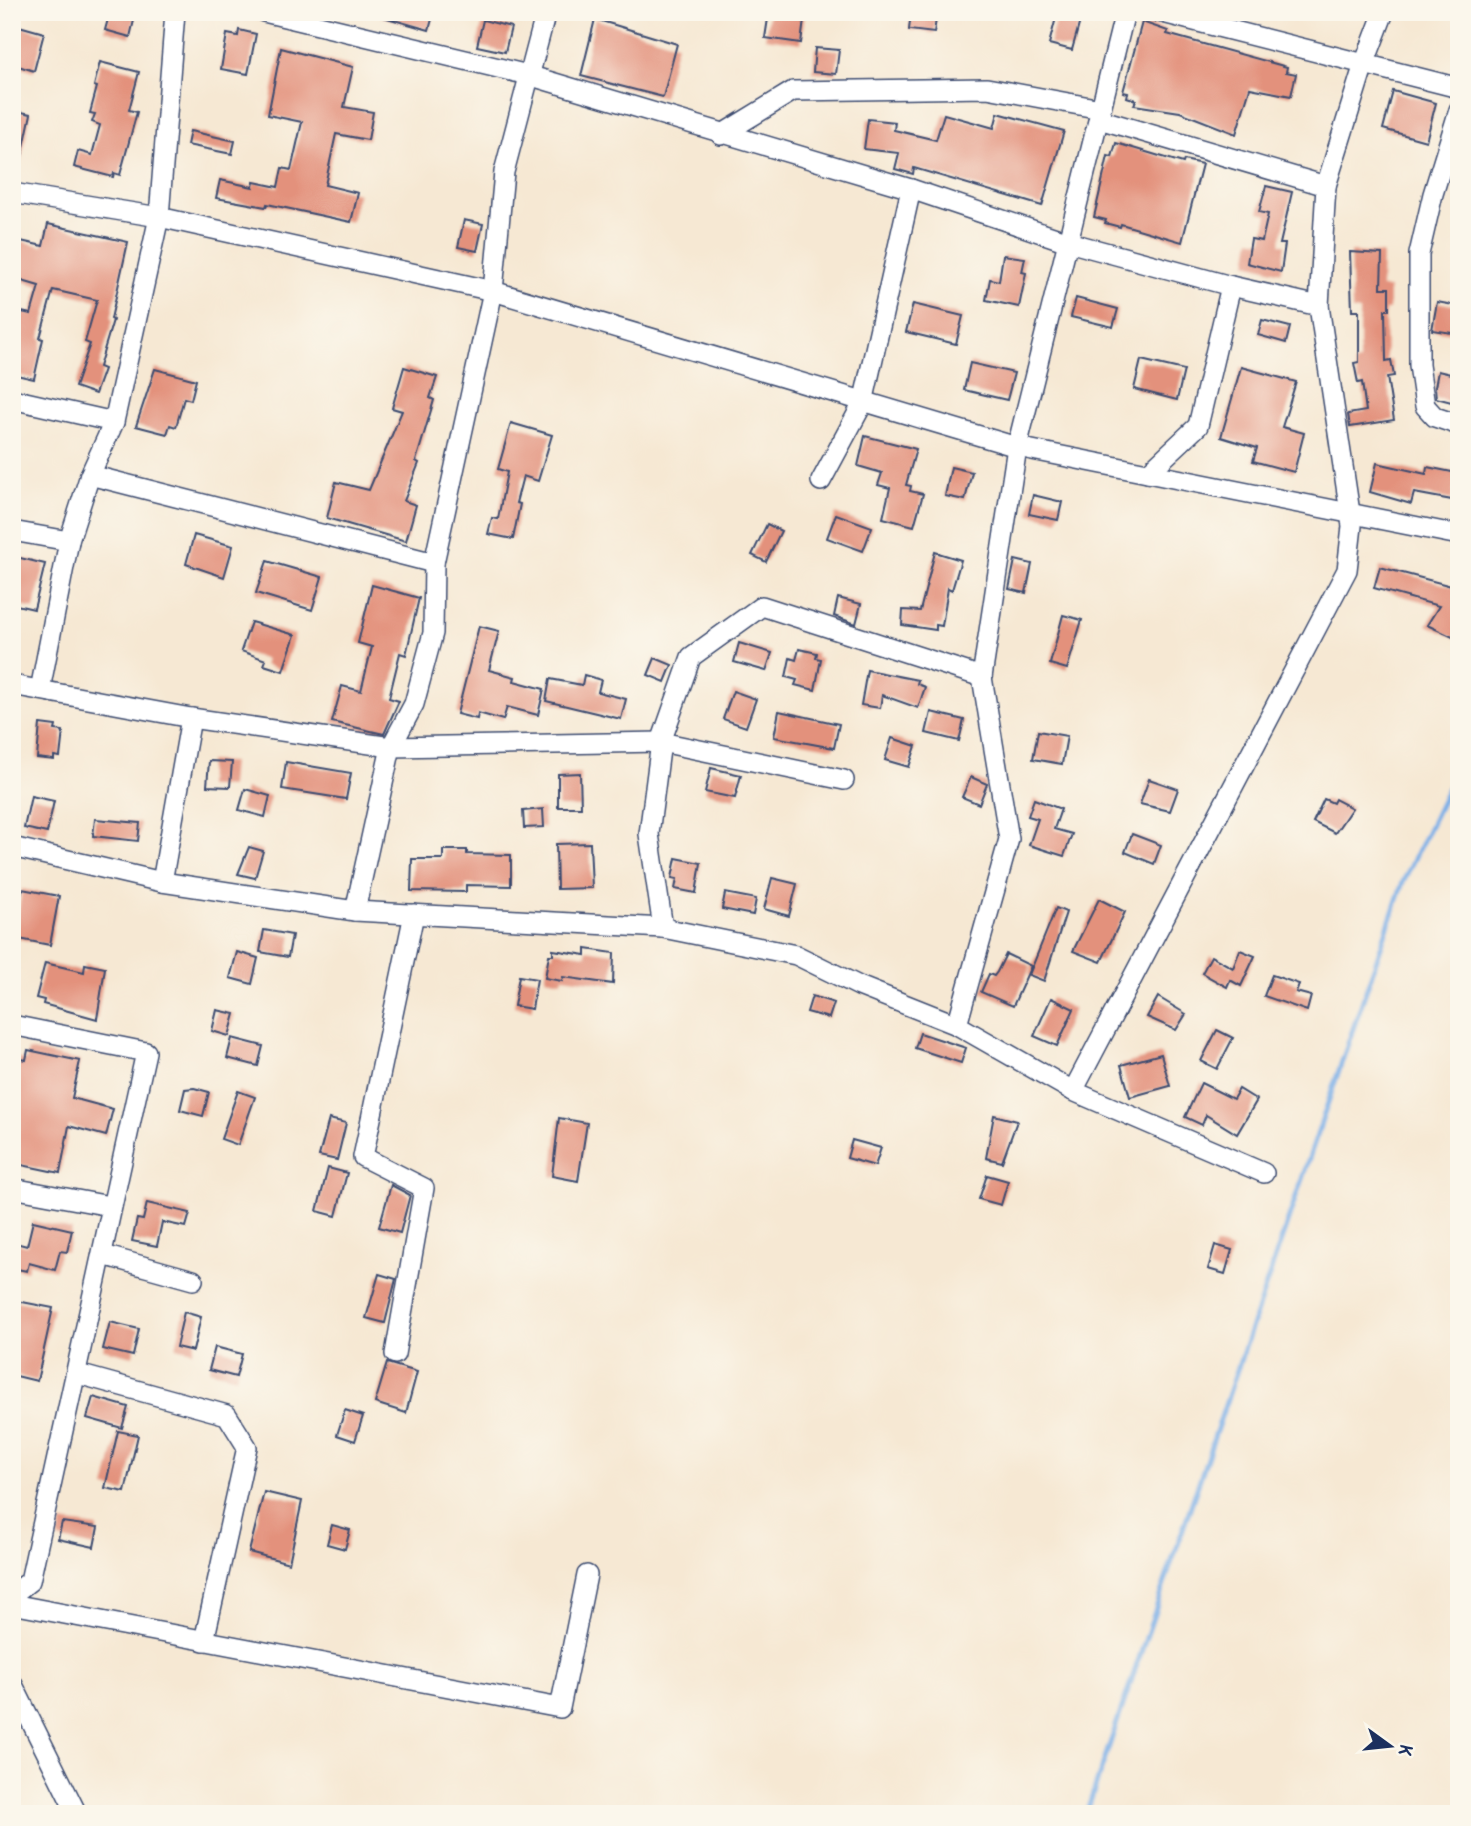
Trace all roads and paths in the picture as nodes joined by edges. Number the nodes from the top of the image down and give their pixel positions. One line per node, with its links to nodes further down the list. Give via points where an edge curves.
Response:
1 (175, 12): 16 (street)
2 (264, 12): 8 (street)
3 (546, 12): 8 (street)
4 (1125, 12): 11 (street)
5 (1159, 12): 7 (street)
6 (1384, 12): 7 (street)
7 (1363, 67): 9 (street); 13 (street)
8 (528, 75): 12 (street); 19 (street, via 504,172)
9 (1459, 88)
10 (1459, 110): 24 (street, via 1419,254 1419,351 1425,406 1435,417)
11 (1100, 114): 12 (street, via 987,88 793,92); 13 (street); 17 (street)
12 (722, 135): 14 (street)
13 (1326, 186): 20 (street)
14 (911, 190): 17 (street); 22 (street)
15 (12, 193): 16 (street)
16 (159, 217): 19 (street); 23 (street)
17 (1068, 242): 18 (street); 25 (street)
18 (1231, 286): 20 (street); 26 (street, via 1198,426)
19 (493, 291): 22 (street); 33 (street)
20 (1319, 306): 29 (street)
21 (12, 399): 23 (street)
22 (863, 403): 25 (street); 28 (street)
23 (114, 422): 27 (street)
24 (1459, 425)
25 (1017, 447): 26 (street); 34 (street)
26 (1148, 473): 29 (street)
27 (90, 475): 32 (street); 33 (street)
28 (821, 481)
29 (1350, 511): 31 (street); 48 (street, via 1347,570)
30 (12, 531): 32 (street)
31 (1459, 535)
32 (69, 541): 36 (street)
33 (433, 563): 39 (street, via 433,633 414,704)
34 (982, 677): 38 (street, via 762,606 691,657); 47 (street, via 1009,839)
35 (12, 685): 36 (street)
36 (40, 690): 37 (street)
37 (191, 718): 39 (street); 42 (street)
38 (662, 743): 39 (street); 40 (street); 45 (street, via 649,834)
39 (391, 747): 43 (street)
40 (844, 779)
41 (12, 847): 42 (street)
42 (162, 882): 43 (street)
43 (355, 911): 44 (street)
44 (414, 914): 45 (street); 54 (street, via 363,1157 424,1188)
45 (663, 928): 47 (street, via 796,955)
46 (12, 1025): 51 (street, via 146,1052)
47 (957, 1025): 48 (street)
48 (1073, 1091): 49 (street)
49 (1264, 1173)
50 (12, 1188): 51 (street)
51 (110, 1206): 52 (street)
52 (103, 1255): 53 (street); 55 (street)
53 (193, 1280)
54 (395, 1354)
55 (78, 1374): 57 (street, via 30,1581); 59 (street, via 227,1415 247,1447)
56 (587, 1575): 59 (street, via 560,1708)
57 (12, 1595)
58 (12, 1604): 59 (street)
59 (204, 1641)
60 (12, 1683): 61 (street)
61 (77, 1814)

